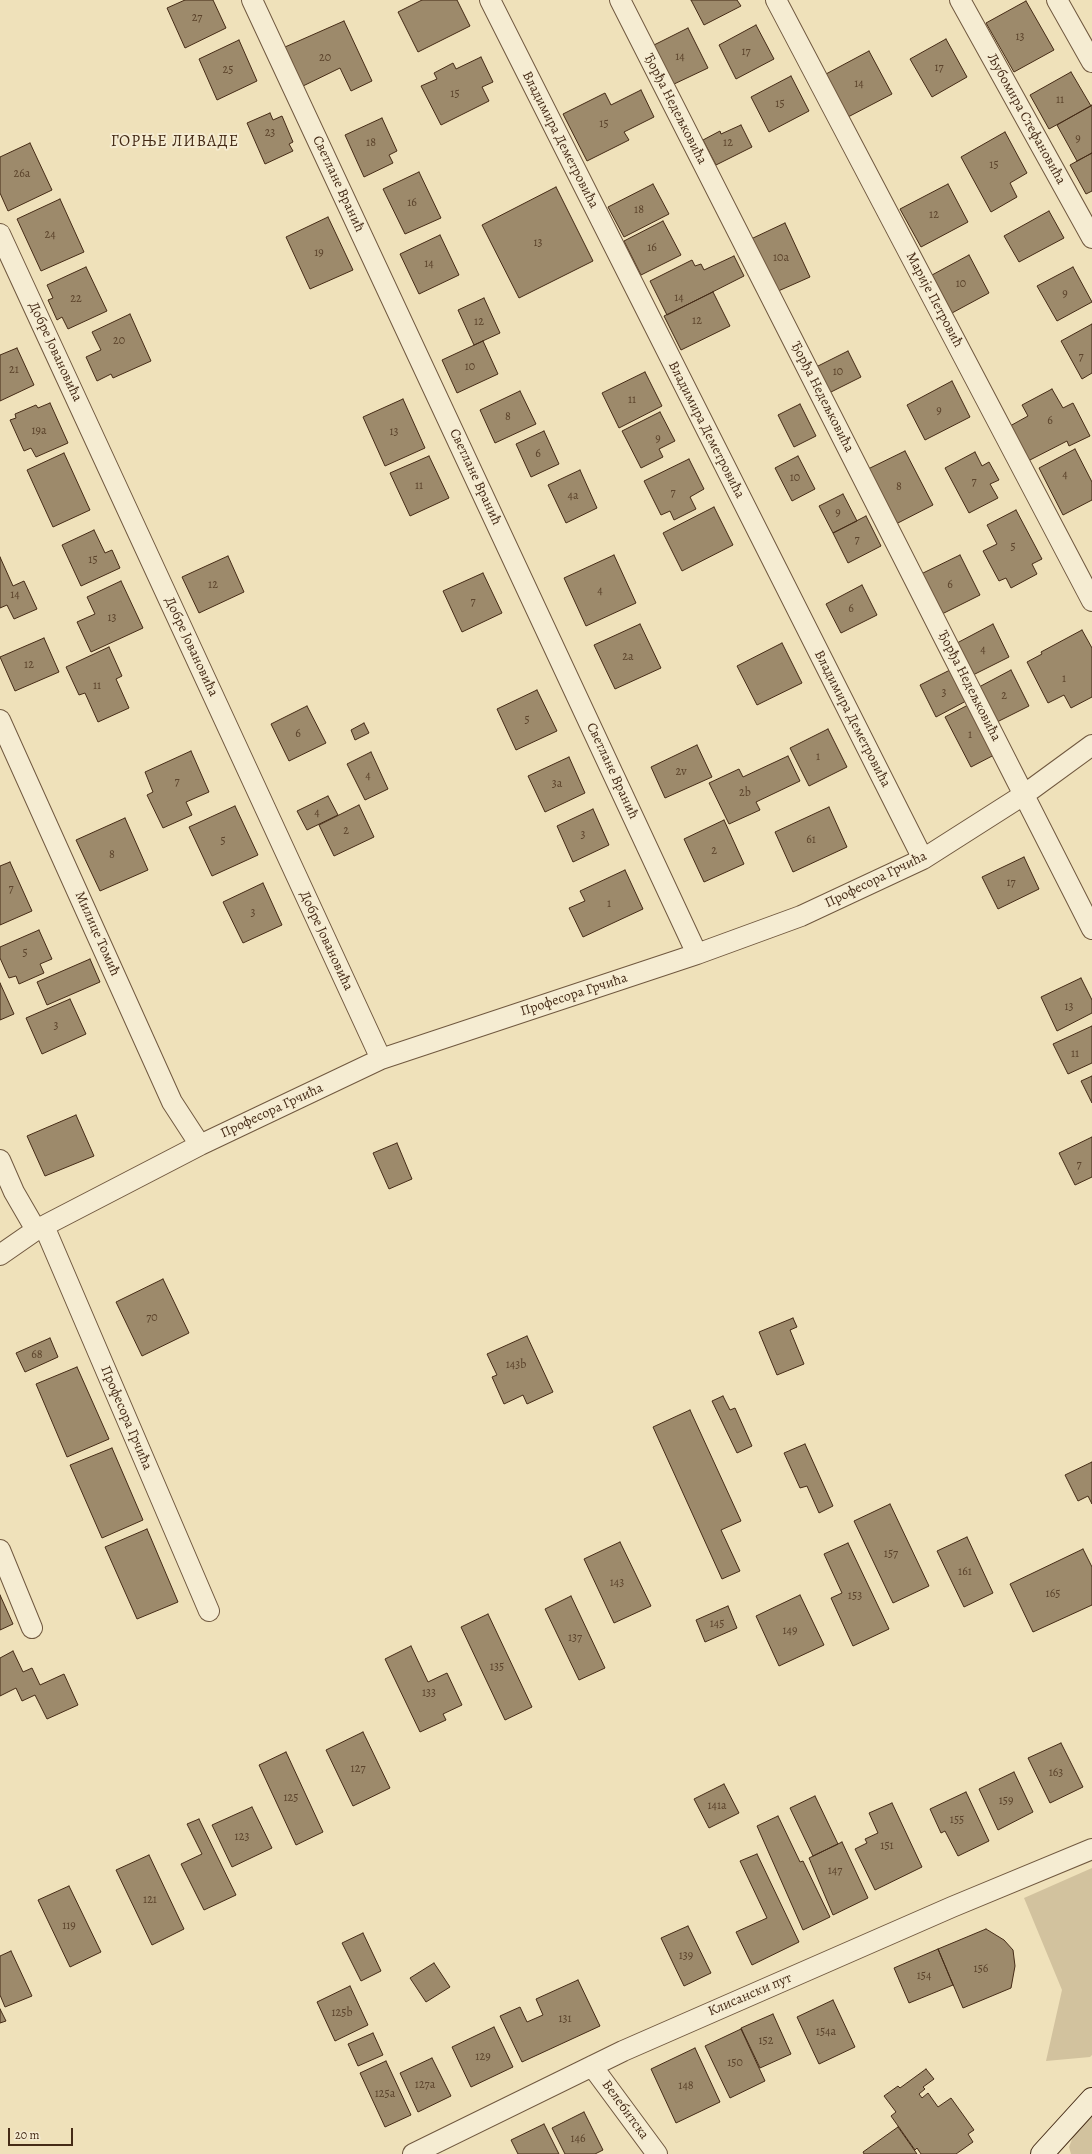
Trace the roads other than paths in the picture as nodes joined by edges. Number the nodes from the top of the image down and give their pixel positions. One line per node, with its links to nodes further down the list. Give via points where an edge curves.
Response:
1 (252, 0): 16 (street, Светлане Вранић)
2 (490, 0): 14 (street, Владимира Деметровића)
3 (620, 0): 13 (street, Ђорђа Недељковића)
4 (776, 0): 10 (street, Марије Петровић)
5 (960, 0): 9 (street, Љубомира Стефановића)
6 (1057, 0): 7 (street)
7 (1092, 62)
8 (0, 234): 17 (street, Добре Јовановића)
9 (1092, 238)
10 (1092, 601)
11 (0, 720): 18 (street, Милице Томић, via 172,1102)
12 (1092, 745): 13 (street, Професора Грчића)
13 (1025, 794): 14 (street, Професора Грчића); 15 (street, Ђорђа Недељковића)
14 (923, 859): 16 (street, Професора Грчића, via 801,916)
15 (1092, 929)
16 (697, 954): 17 (street, Професора Грчића)
17 (381, 1059): 18 (street, Професора Грчића)
18 (200, 1145): 20 (street, Професора Грчића)
19 (0, 1160): 20 (street, via 14,1192)
20 (40, 1228): 21 (street, Професора Грчића); 23 (street, Професора Грчића)
21 (0, 1255)
22 (0, 1550): 24 (street)
23 (209, 1611)
24 (32, 1628)
25 (1092, 1849): 26 (street, Клисански пут, via 952,1907)
26 (592, 2066): 28 (street, Клисански пут); 29 (street, Велебитска)
27 (1092, 2099): 30 (main road)
28 (413, 2154)
29 (657, 2154)
30 (1043, 2154)

